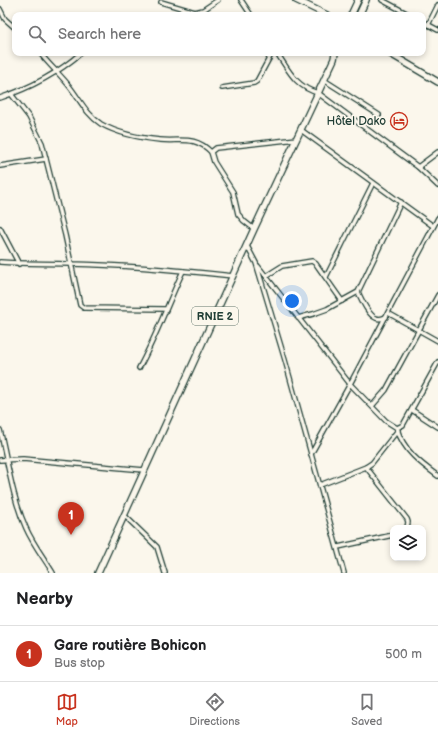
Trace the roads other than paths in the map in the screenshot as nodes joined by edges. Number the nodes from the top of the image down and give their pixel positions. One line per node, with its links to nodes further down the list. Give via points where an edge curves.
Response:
1 (218, 0): 7 (street, via 195,12)
2 (241, 0): 10 (street)
3 (296, 0): 11 (main road)
4 (358, 0): 12 (main road)
5 (366, 0): 13 (main road)
6 (382, 0): 14 (street)
7 (161, 2)
8 (438, 5): 16 (street)
9 (0, 9): 15 (street)
10 (249, 12)
11 (317, 12)
12 (352, 12)
13 (361, 12)
14 (404, 12)
15 (12, 25)
16 (428, 25): 17 (street)
17 (438, 30)
18 (43, 56): 24 (street)
19 (78, 56): 24 (street)
20 (270, 56): 27 (street, via 254,83)
21 (279, 56): 28 (street, via 299,84 309,91)
22 (335, 56): 25 (main road, RNIE 2)
23 (394, 56): 26 (main road)
24 (56, 72): 29 (street, via 32,86); 34 (street, via 87,112 102,124 136,136 161,140 193,140)
25 (324, 80): 28 (main road, RNIE 2); 31 (street)
26 (438, 82)
27 (222, 88)
28 (318, 93): 32 (main road, RNIE 2); 38 (street)
29 (11, 94): 30 (street); 36 (street, via 35,128)
30 (0, 98)
31 (378, 115)
32 (301, 130): 33 (main road, RNIE 2); 39 (street)
33 (297, 139): 34 (street, via 216,148); 45 (main road, RNIE 2)
34 (211, 152): 45 (street, via 214,162 233,192 238,214)
35 (438, 152): 38 (street)
36 (46, 159): 37 (street); 50 (street)
37 (0, 166)
38 (418, 167): 40 (street)
39 (373, 183): 41 (street); 54 (street)
40 (438, 186)
41 (400, 202): 43 (street); 55 (street)
42 (438, 218): 43 (street)
43 (433, 226): 59 (street)
44 (0, 228): 49 (street)
45 (254, 229): 46 (main road, RNIE 2)
46 (247, 246): 48 (street); 52 (main road, RNIE 2)
47 (0, 262): 49 (street)
48 (256, 263): 53 (street); 71 (street)
49 (19, 264): 50 (street)
50 (71, 264): 51 (street); 58 (street, via 79,302 84,308)
51 (183, 271): 52 (street); 58 (street)
52 (233, 276): 75 (main road, RNIE 2)
53 (266, 276): 54 (street, via 282,266 312,261); 60 (street)
54 (326, 277): 57 (street)
55 (358, 292): 57 (street); 59 (street, via 375,318 380,319)
56 (438, 295): 61 (street)
57 (342, 301): 60 (street)
58 (165, 309): 64 (street, via 152,344)
59 (387, 315): 61 (street); 65 (street)
60 (298, 318): 65 (street)
61 (418, 330): 62 (street); 66 (street, via 386,390)
62 (438, 341)
63 (438, 362): 67 (street)
64 (139, 368)
65 (350, 384): 66 (street); 71 (street)
66 (372, 406): 69 (street)
67 (412, 410): 68 (street); 69 (street, via 403,425)
68 (438, 427)
69 (397, 429): 74 (street, via 377,458); 76 (street, via 404,445 415,458)
70 (0, 430): 72 (street)
71 (311, 454): 77 (street)
72 (5, 459): 73 (street); 75 (street); 82 (street, via 26,529)
73 (0, 460)
74 (366, 467): 77 (street); 79 (street, via 407,519)
75 (144, 470): 78 (main road, RNIE 2)
76 (438, 476)
77 (320, 485): 81 (street)
78 (124, 515): 83 (main road, RNIE 2); 84 (street, via 157,547)
79 (408, 525)
80 (390, 536): 81 (street)
81 (338, 547): 85 (street)
82 (53, 573)
83 (98, 573)
84 (165, 573)
85 (344, 573)

